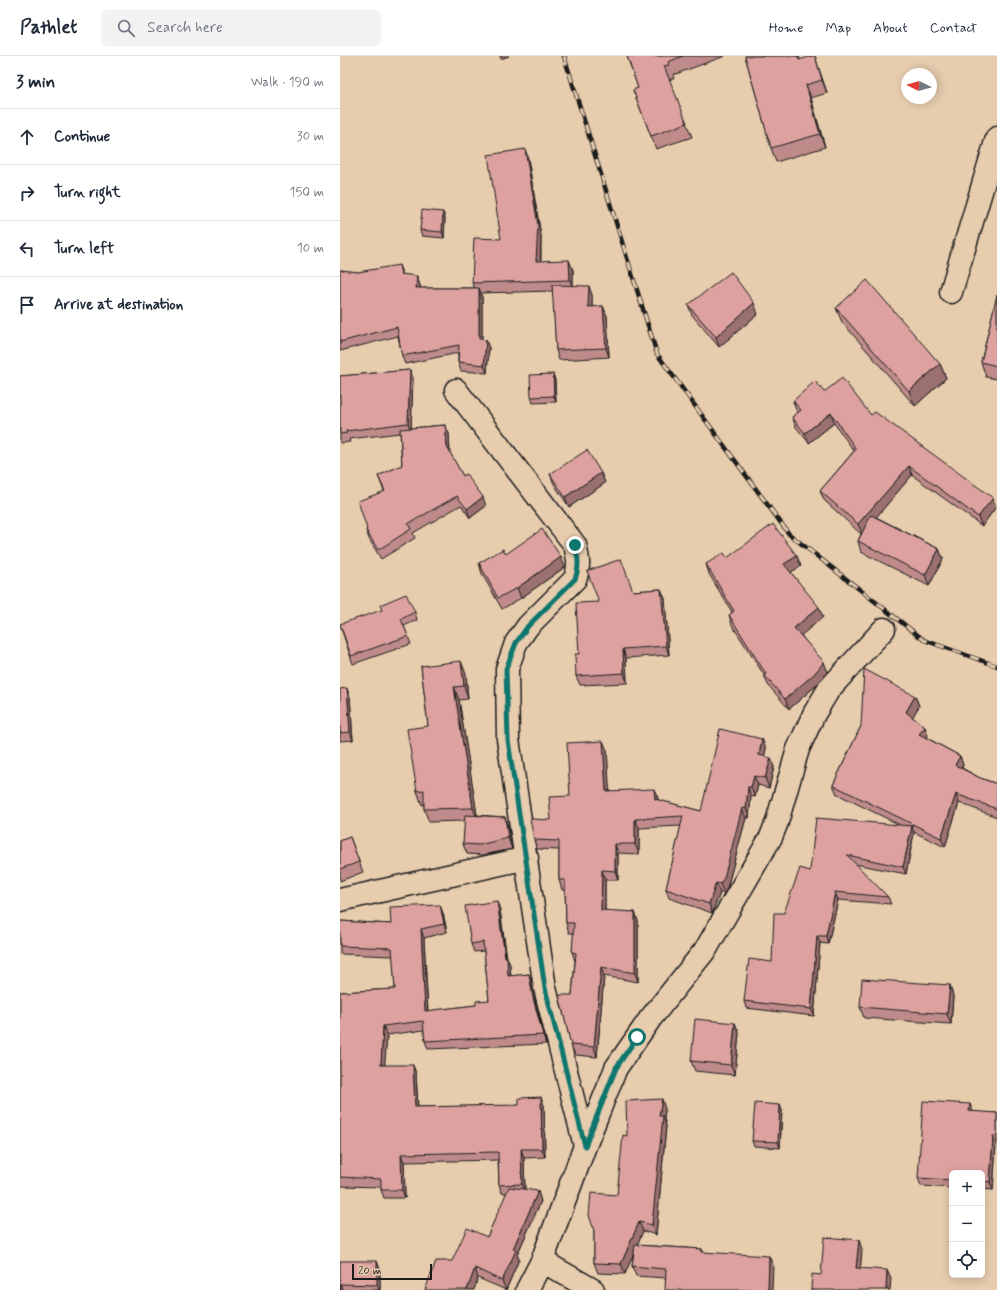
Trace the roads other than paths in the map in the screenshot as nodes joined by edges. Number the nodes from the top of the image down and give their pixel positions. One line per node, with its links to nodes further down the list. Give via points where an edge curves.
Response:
1 (997, 138): 2 (street)
2 (951, 292)
3 (456, 390): 5 (street, via 575,545 578,559 575,579 528,626 516,643 506,669 508,740)
4 (884, 629): 7 (street, via 829,689 814,714 798,749 771,837 706,949 650,1019 616,1068)
5 (527, 858): 6 (street); 7 (street, via 545,988)
6 (340, 900)
7 (585, 1146): 8 (street)
8 (542, 1261): 9 (street); 10 (street)
9 (527, 1290)
10 (593, 1290)

